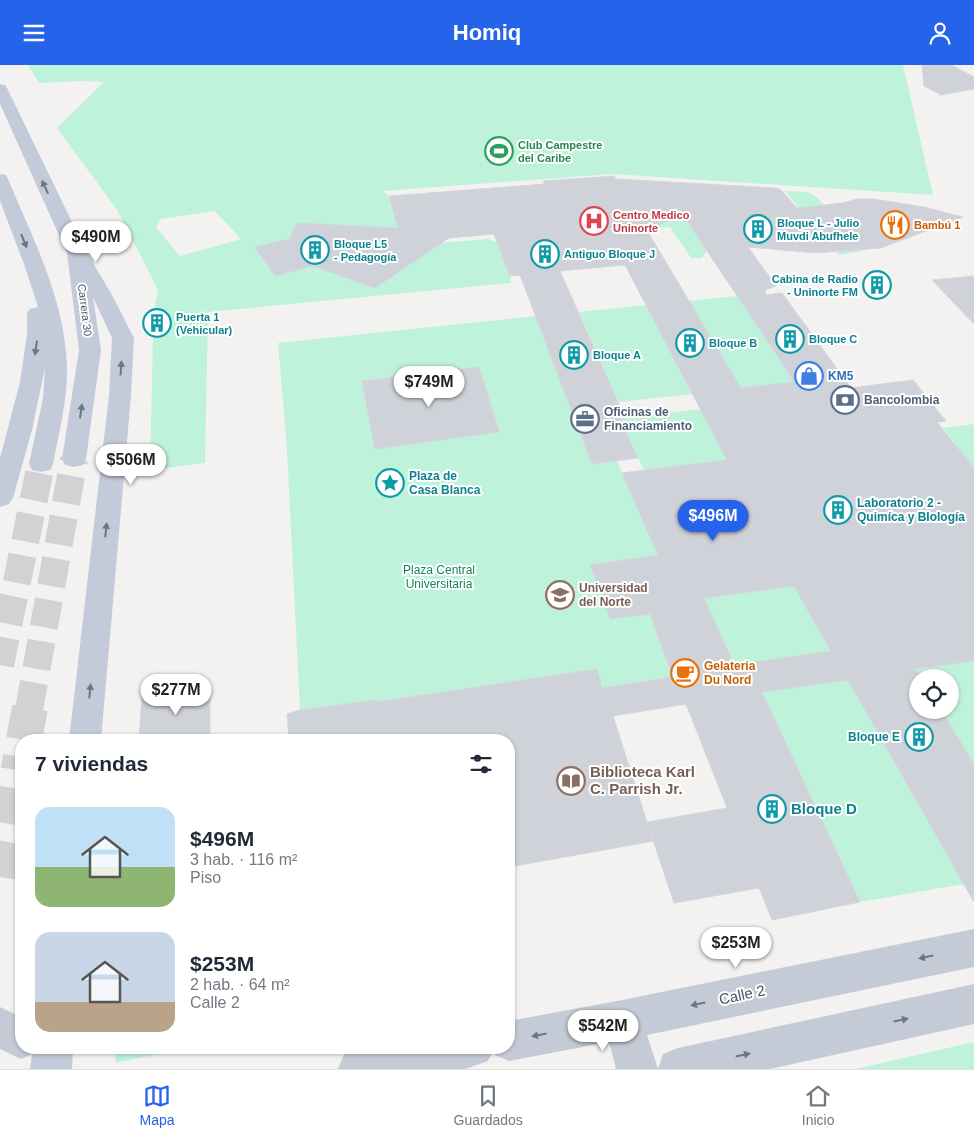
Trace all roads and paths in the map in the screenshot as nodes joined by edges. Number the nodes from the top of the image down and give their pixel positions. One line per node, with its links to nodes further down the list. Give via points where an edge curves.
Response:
1 (0, 88): 3 (main road, Carrera 30, one-way to 1)
2 (0, 179): 4 (main road, one-way to 4)
3 (76, 253): 5 (main road, Carrera 30, one-way to 3, via 90,349); 8 (main road, one-way to 3, via 123,338)
4 (34, 265): 6 (main road, via 51,317 56,366 54,398); 7 (main road, one-way to 7, via 38,331 34,359)
5 (74, 459)
6 (41, 464)
7 (0, 498)
8 (86, 734)
9 (974, 948): 11 (street, Calle 2, one-way to 11)
10 (974, 1004): 21 (street, one-way to 10)
11 (622, 1020): 14 (street, Calle 2, one-way to 14); 20 (street)
12 (0, 1027): 13 (street)
13 (15, 1036)
14 (515, 1040)
15 (38, 1054): 18 (street)
16 (52, 1054): 18 (main road)
17 (437, 1054): 19 (street)
18 (50, 1069)
19 (359, 1069)
20 (637, 1069)
21 (678, 1069)

